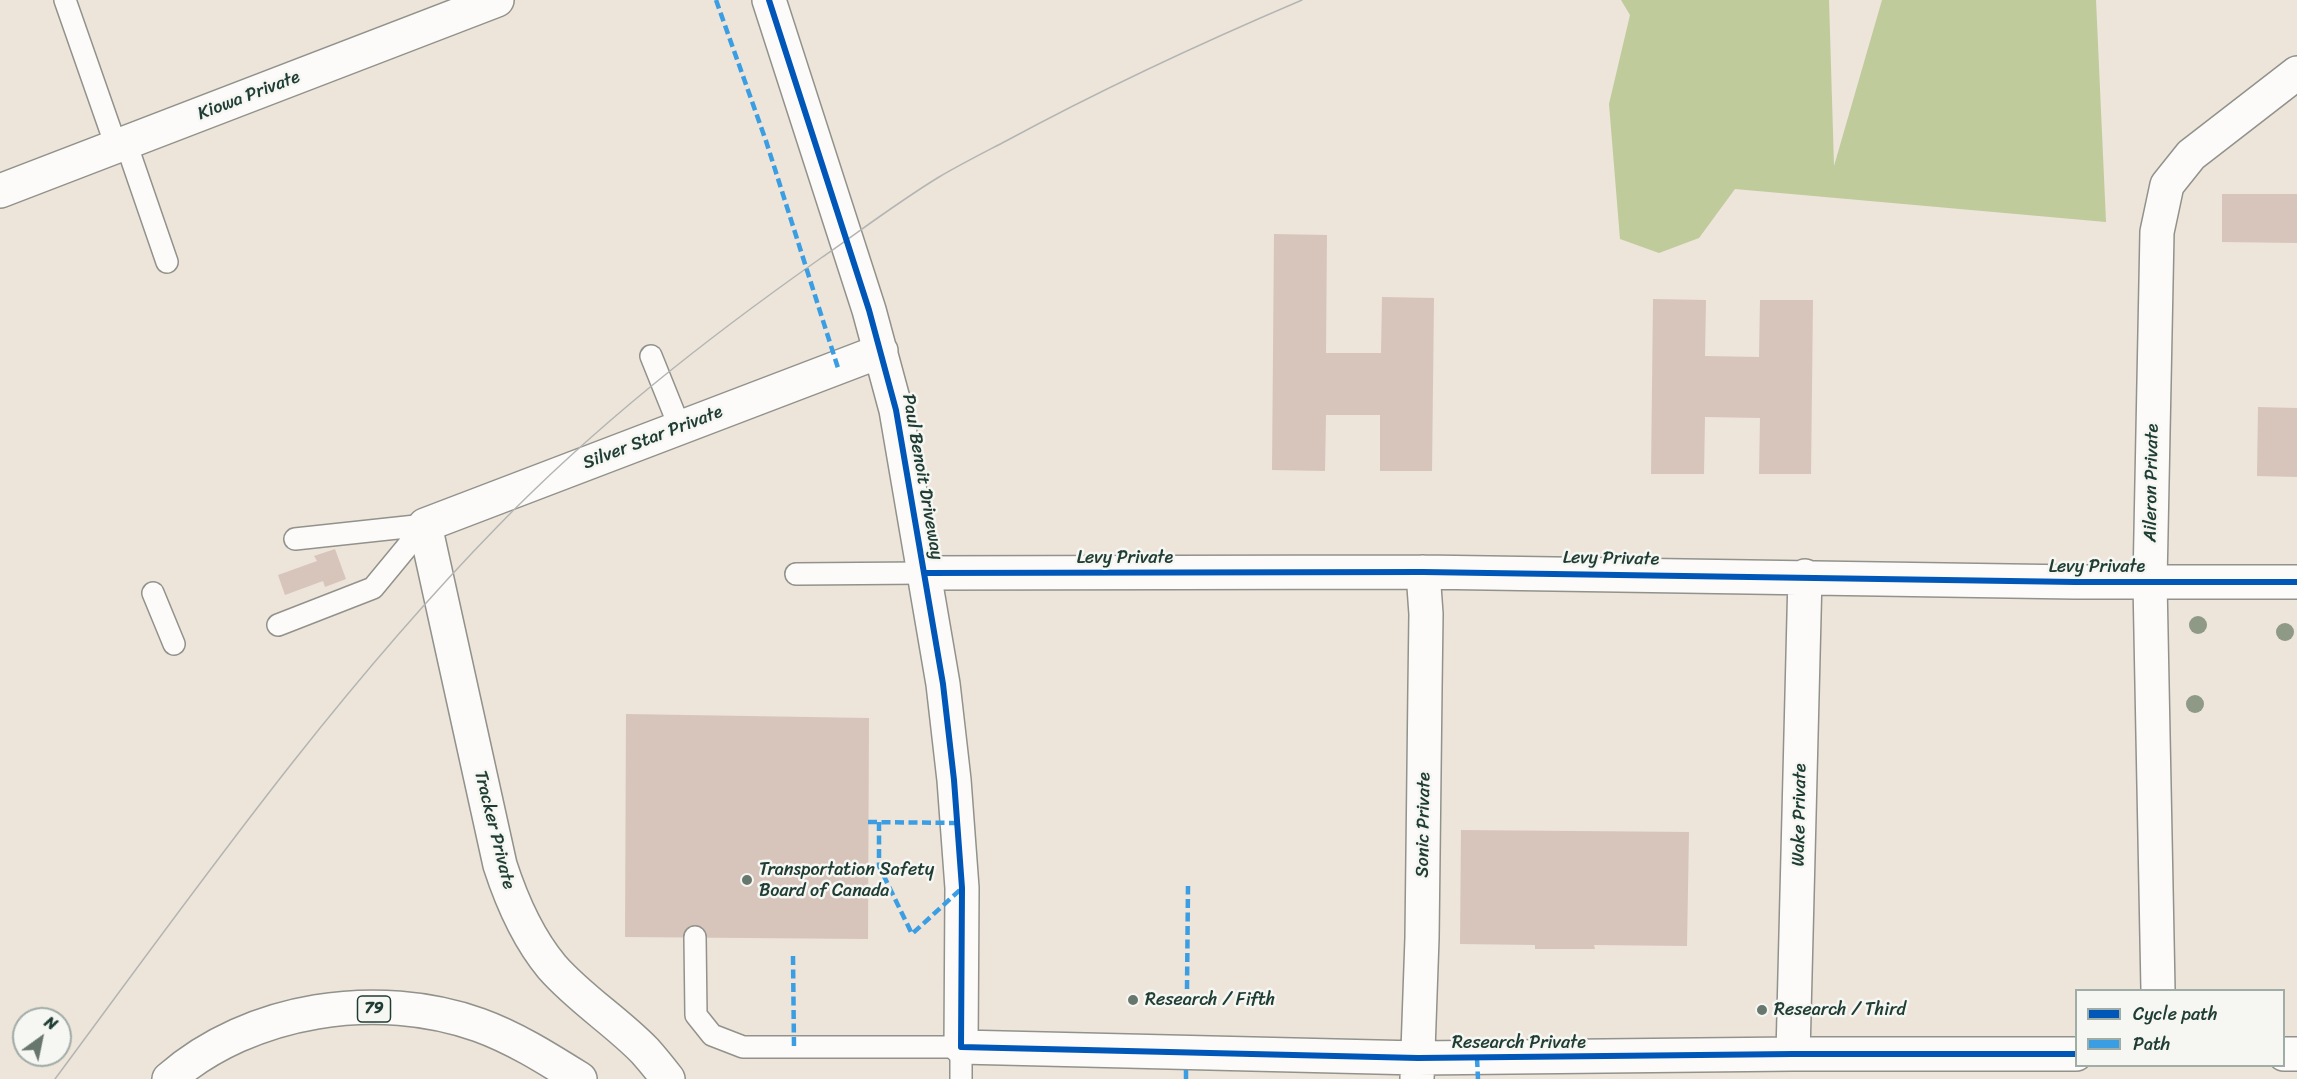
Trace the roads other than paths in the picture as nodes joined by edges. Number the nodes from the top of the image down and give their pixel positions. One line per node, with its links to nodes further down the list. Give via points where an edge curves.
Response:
1 (64, 0): 5 (lane)
2 (497, 0): 5 (main road, Kiowa Private)
3 (769, 0): 8 (main road, Paul Benoit Driveway)
4 (2297, 73): 17 (main road, Aileron Private, via 2191,155 2167,185 2164,195 2157,232)
5 (121, 145): 6 (main road, Kiowa Private); 7 (lane)
6 (0, 191)
7 (167, 262)
8 (881, 351): 10 (main road, Silver Star Private); 14 (main road, Paul Benoit Driveway, via 896,410)
9 (651, 356): 10 (lane)
10 (680, 428): 11 (main road, Silver Star Private)
11 (425, 525): 12 (lane); 20 (lane, via 373,588); 30 (main road, Tracker Private, via 500,865 513,904 552,966 644,1050)
12 (296, 539)
13 (1423, 572): 14 (main road, Levy Private); 16 (main road, Levy Private); 27 (main road, Sonic Private, via 1426,624)
14 (924, 573): 15 (lane); 24 (main road, Paul Benoit Driveway, via 943,684 955,791 962,888)
15 (796, 574)
16 (1805, 576): 17 (main road, Levy Private); 25 (main road, Wake Private)
17 (2150, 582): 18 (main road, Levy Private); 23 (main road, Aileron Private)
18 (2297, 582)
19 (153, 593): 21 (lane)
20 (278, 625)
21 (174, 644)
22 (695, 937): 24 (lane, via 696,1015 712,1035 726,1042 743,1047)
23 (2158, 989)
24 (962, 1047): 27 (main road, Research Private); 31 (lane)
25 (1793, 1054): 26 (main road, Research Private); 27 (main road, Research Private)
26 (2075, 1054)
27 (1418, 1069)
28 (169, 1079): 29 (main road, 79, via 213,1047 252,1029 292,1016 386,1008 425,1011 479,1025)
29 (580, 1079)
30 (668, 1079)
31 (961, 1079)

